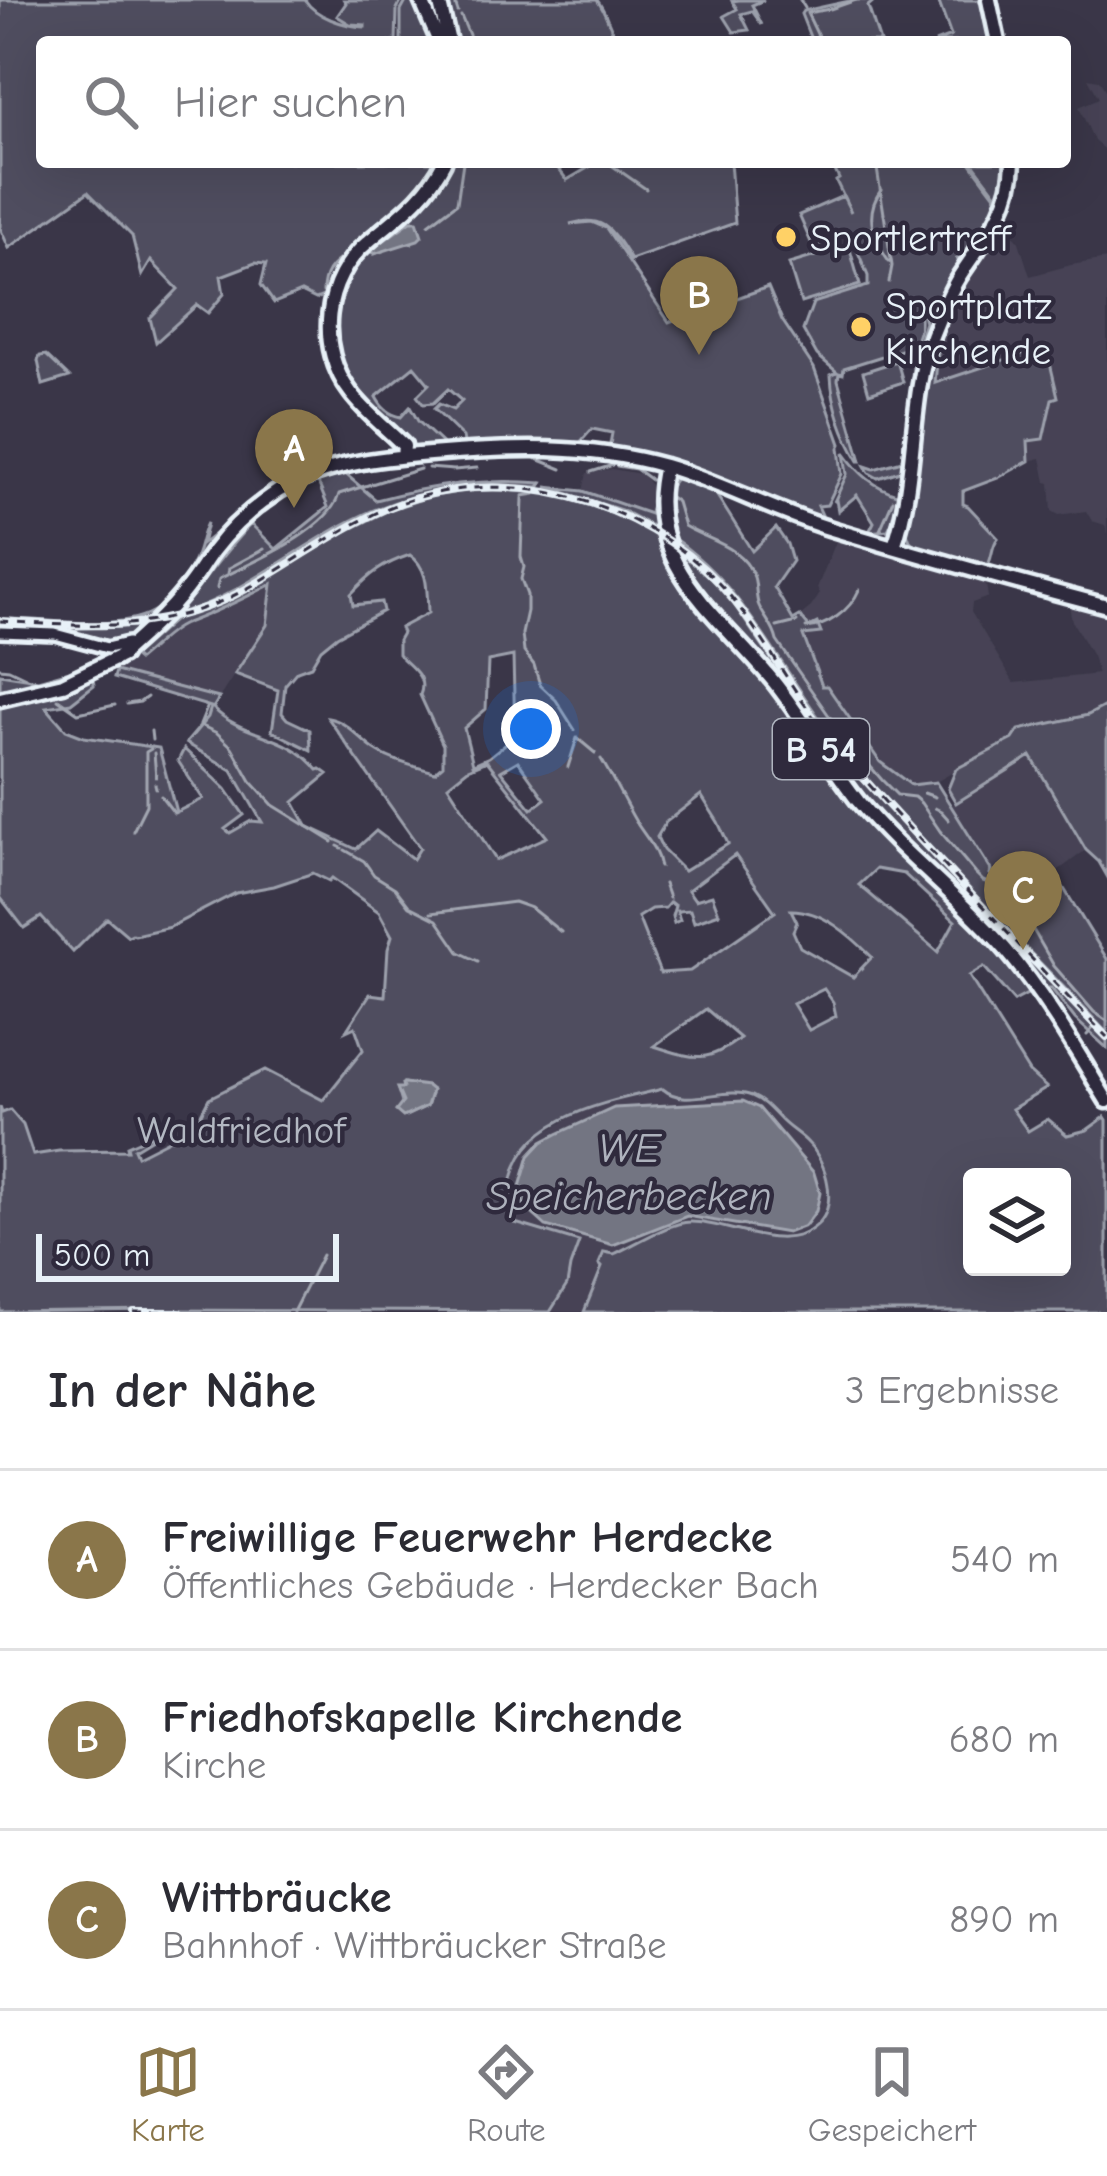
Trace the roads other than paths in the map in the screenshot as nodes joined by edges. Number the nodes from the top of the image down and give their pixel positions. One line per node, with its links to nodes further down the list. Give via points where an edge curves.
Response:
1 (421, 0): 4 (main road)
2 (439, 0): 5 (main road)
3 (989, 0): 6 (main road)
4 (436, 36)
5 (448, 36)
6 (997, 36)
7 (440, 168): 9 (main road, via 401,217 356,253 331,307 329,344 341,379)
8 (1012, 168): 13 (main road, via 1004,207 953,287 932,339)
9 (403, 457): 10 (main road, via 548,447); 14 (main road, via 305,478)
10 (638, 460): 11 (main road); 12 (main road, B 54)
11 (665, 466): 12 (main road, B 54); 15 (main road)
12 (659, 493): 23 (main road, B 54, via 662,530 685,581 771,679 857,800 1018,964)
13 (900, 521): 15 (main road); 16 (main road)
14 (232, 529): 20 (main road, via 189,586); 20 (main road, via 179,608)
15 (894, 546): 16 (main road)
16 (917, 552): 17 (main road)
17 (1107, 606)
18 (0, 632): 19 (street)
19 (89, 644): 20 (street); 21 (street, via 100,656)
20 (112, 656): 21 (main road)
21 (92, 672): 22 (main road)
22 (0, 699)
23 (1107, 1102)

